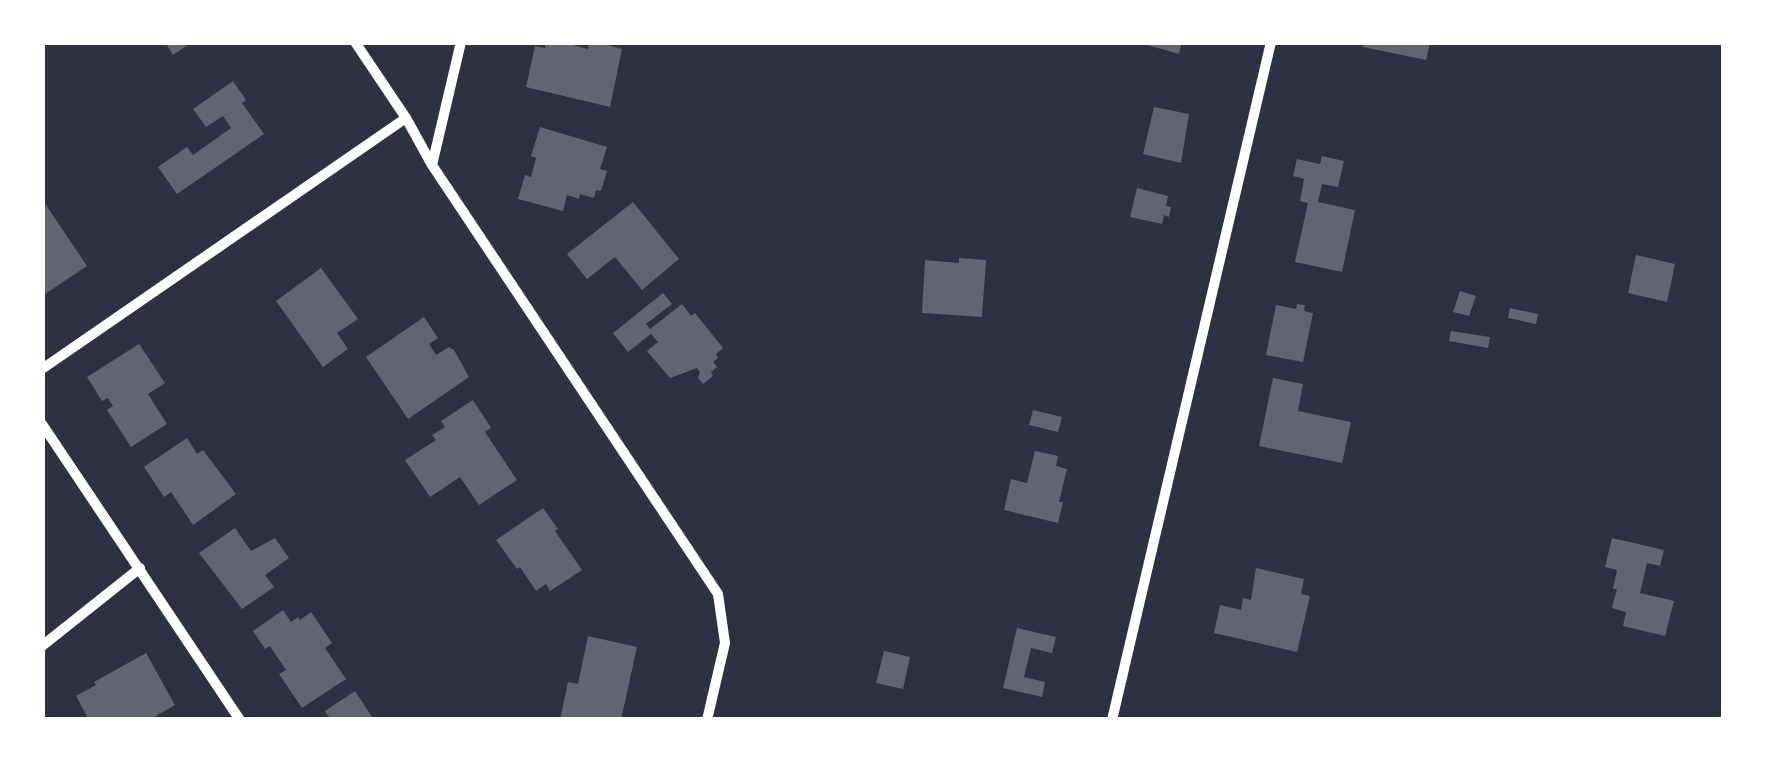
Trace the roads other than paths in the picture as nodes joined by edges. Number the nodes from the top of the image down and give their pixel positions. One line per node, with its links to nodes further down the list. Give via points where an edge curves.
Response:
1 (354, 42): 4 (street)
2 (461, 42): 5 (street)
3 (1272, 42): 12 (street)
4 (406, 118): 5 (street); 6 (street)
5 (432, 165): 11 (street, via 718,594 724,644)
6 (42, 369)
7 (42, 424): 8 (street)
8 (140, 568): 9 (street); 10 (street)
9 (42, 646)
10 (240, 720)
11 (707, 720)
12 (1112, 720)

